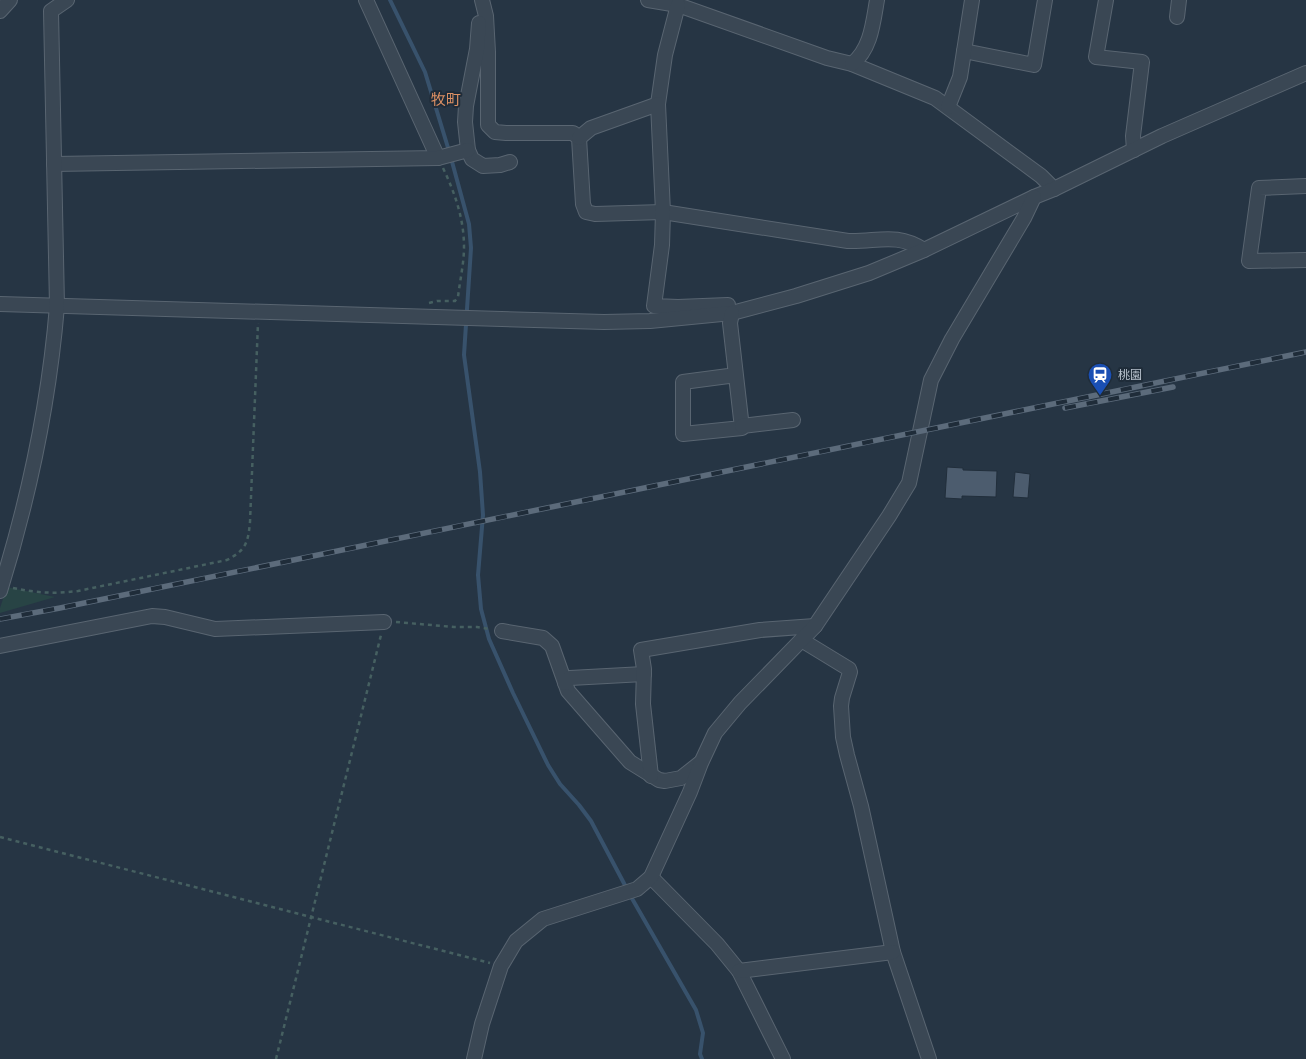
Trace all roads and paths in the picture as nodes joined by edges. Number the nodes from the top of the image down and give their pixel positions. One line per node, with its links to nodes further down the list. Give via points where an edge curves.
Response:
1 (10, 0): 12 (street)
2 (67, 0): 24 (street, via 51,11)
3 (366, 0): 22 (street)
4 (648, 0): 11 (street)
5 (876, 0): 15 (street, via 872,32)
6 (972, 0): 14 (street)
7 (1045, 0): 14 (street, via 1034,65)
8 (1106, 0): 20 (street, via 1096,57 1142,62)
9 (1179, 0): 13 (street)
10 (482, 1): 19 (street, via 487,34 488,125 495,132 506,134 573,133); 21 (street, via 466,106)
11 (678, 5): 15 (street); 17 (street, via 665,55)
12 (0, 11)
13 (1177, 17)
14 (964, 51): 18 (street, via 960,77)
15 (852, 64): 18 (street)
16 (1306, 73): 20 (street)
17 (658, 104): 19 (street, via 591,128); 28 (street)
18 (948, 107): 26 (street)
19 (579, 138): 28 (street, via 586,212)
20 (1134, 150): 26 (street)
21 (466, 151): 22 (street); 23 (street, via 483,166)
22 (440, 157): 24 (street); 31 (path, via 461,218 464,247 458,297 455,301)
23 (510, 162)
24 (54, 164): 33 (street)
25 (1306, 186): 30 (street, via 1259,188 1249,261)
26 (1054, 189): 27 (street)
27 (1034, 197): 29 (street); 41 (street, via 931,380 909,483)
28 (664, 212): 29 (street, via 848,241 888,238 912,242); 35 (street, via 654,306 732,304)
29 (924, 250): 35 (street, via 860,276)
30 (1306, 260)
31 (428, 303)
32 (0, 304): 33 (street)
33 (57, 306): 34 (street); 39 (street, via 40,432)
34 (259, 312): 35 (street, via 604,322 650,321); 39 (path, via 250,522 244,549 227,560 78,591 54,594)
35 (735, 312): 36 (street, via 730,323)
36 (736, 375): 38 (street); 38 (street, via 683,382 683,434)
37 (793, 420): 38 (street)
38 (742, 426)
39 (1, 588)
40 (384, 622): 42 (path); 45 (street, via 215,629 159,616); 52 (path)
41 (815, 626): 44 (street); 46 (street, via 760,630 641,650)
42 (477, 627)
43 (502, 631): 47 (street, via 548,641)
44 (802, 639): 48 (street, via 724,722); 53 (street, via 850,672 841,706 843,737)
45 (0, 646)
46 (644, 674): 47 (street, via 570,678); 49 (street, via 643,704)
47 (565, 683): 49 (street, via 568,691 630,762)
48 (701, 763): 49 (street, via 681,778 659,780); 51 (street)
49 (651, 776)
50 (0, 837): 52 (path)
51 (651, 877): 54 (street, via 637,889 542,919 516,941); 55 (street)
52 (310, 918): 54 (path); 56 (path)
53 (893, 952): 55 (street); 59 (street)
54 (501, 966): 57 (street)
55 (739, 971): 58 (street)
56 (276, 1059)
57 (474, 1059)
58 (783, 1059)
59 (929, 1059)

